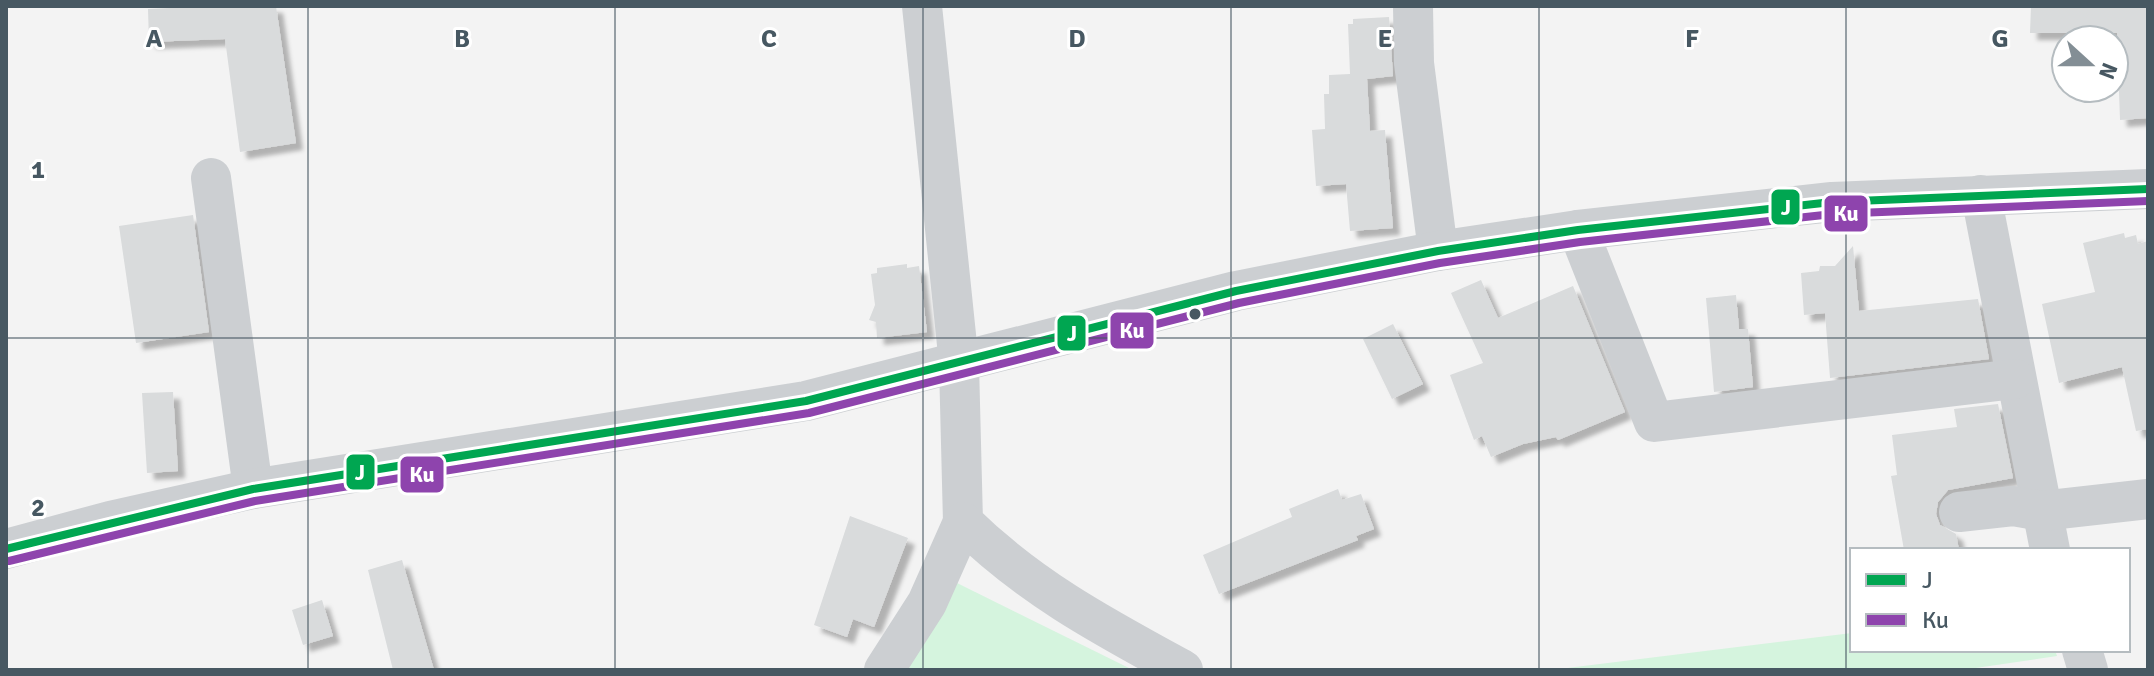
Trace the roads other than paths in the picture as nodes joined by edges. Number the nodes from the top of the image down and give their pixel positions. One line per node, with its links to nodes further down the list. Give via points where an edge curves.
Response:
1 (922, 6): 8 (street)
2 (1413, 6): 7 (street, via 1414,63)
3 (211, 178): 10 (street)
4 (2148, 189): 5 (street)
5 (1981, 195): 6 (street, via 1832,202); 9 (street)
6 (1578, 230): 7 (street); 9 (street, via 1654,422)
7 (1438, 251): 8 (street, via 1236,291)
8 (959, 364): 10 (street, via 775,407); 14 (street)
9 (2015, 379): 12 (street)
10 (253, 489): 16 (street)
11 (2148, 499): 12 (street)
12 (2041, 511): 13 (street, via 2013,506); 15 (street)
13 (1959, 512)
14 (963, 522): 17 (street, via 927,603); 18 (street, via 1003,561 1055,596)
15 (2050, 548)
16 (6, 549)
17 (884, 670)
18 (1183, 670)

